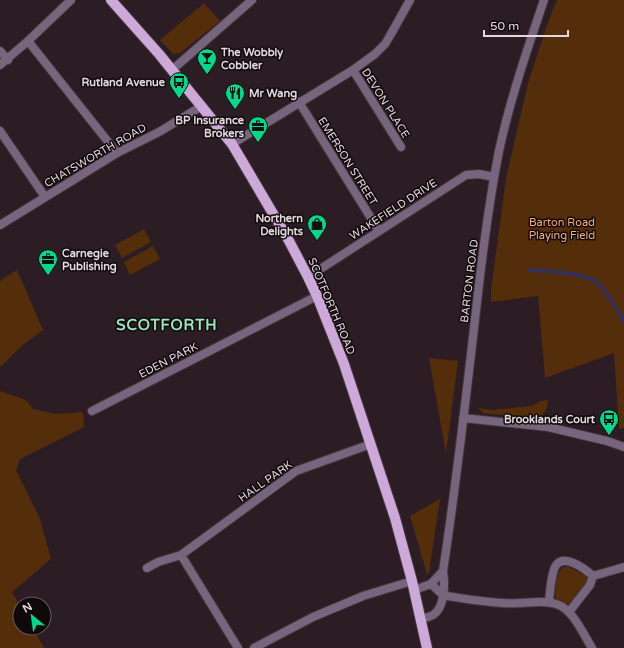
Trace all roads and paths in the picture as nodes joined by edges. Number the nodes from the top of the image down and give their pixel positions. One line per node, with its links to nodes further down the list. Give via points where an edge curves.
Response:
1 (71, 0): 6 (street)
2 (111, 0): 10 (main road, SCOTFORTH ROAD)
3 (252, 0): 10 (street)
4 (410, 0): 11 (street, via 385,44)
5 (544, 0): 18 (street, BARTON ROAD, via 523,63)
6 (28, 41): 8 (street); 17 (street)
7 (0, 51): 8 (street)
8 (8, 60): 9 (street)
9 (0, 65)
10 (172, 70): 13 (main road, SCOTFORTH ROAD)
11 (353, 70): 12 (street); 16 (street, DEVON PLACE)
12 (299, 102): 15 (street); 21 (street, EMERSON STREET)
13 (202, 106): 15 (main road, SCOTFORTH ROAD); 17 (street, CHATSWORTH ROAD)
14 (0, 131): 19 (street)
15 (232, 144): 22 (main road, SCOTFORTH ROAD)
16 (401, 147)
17 (117, 153): 19 (street, CHATSWORTH ROAD)
18 (494, 177): 21 (street, WAKEFIELD DRIVE, via 466,175); 25 (street, BARTON ROAD)
19 (45, 197): 20 (street, CHATSWORTH ROAD)
20 (0, 226)
21 (379, 231): 22 (street, WAKEFIELD DRIVE)
22 (308, 277): 23 (main road, SCOTFORTH ROAD)
23 (317, 296): 24 (street, EDEN PARK); 26 (main road, SCOTFORTH ROAD, via 344,364)
24 (92, 411)
25 (463, 418): 27 (street, via 548,427); 31 (street, BARTON ROAD)
26 (371, 444): 28 (street, HALL PARK, via 296,470); 34 (main road, SCOTFORTH ROAD)
27 (624, 447)
28 (181, 555): 30 (street, HALL PARK); 39 (street)
29 (624, 567): 32 (street)
30 (147, 568)
31 (444, 571): 33 (street); 35 (street, BARTON ROAD)
32 (593, 576): 36 (street, via 575,564 560,562 554,571); 37 (street, via 590,585)
33 (431, 584): 34 (street); 35 (street)
34 (413, 585): 38 (main road, SCOTFORTH ROAD); 40 (street, via 363,596 320,614)
35 (443, 595): 36 (street, via 504,604); 38 (street, BARTON ROAD, via 437,611)
36 (549, 602): 37 (street, via 562,606)
37 (569, 612): 42 (street)
38 (421, 619): 41 (main road, SCOTFORTH ROAD)
39 (238, 648)
40 (254, 648)
41 (427, 648)
42 (592, 648)

